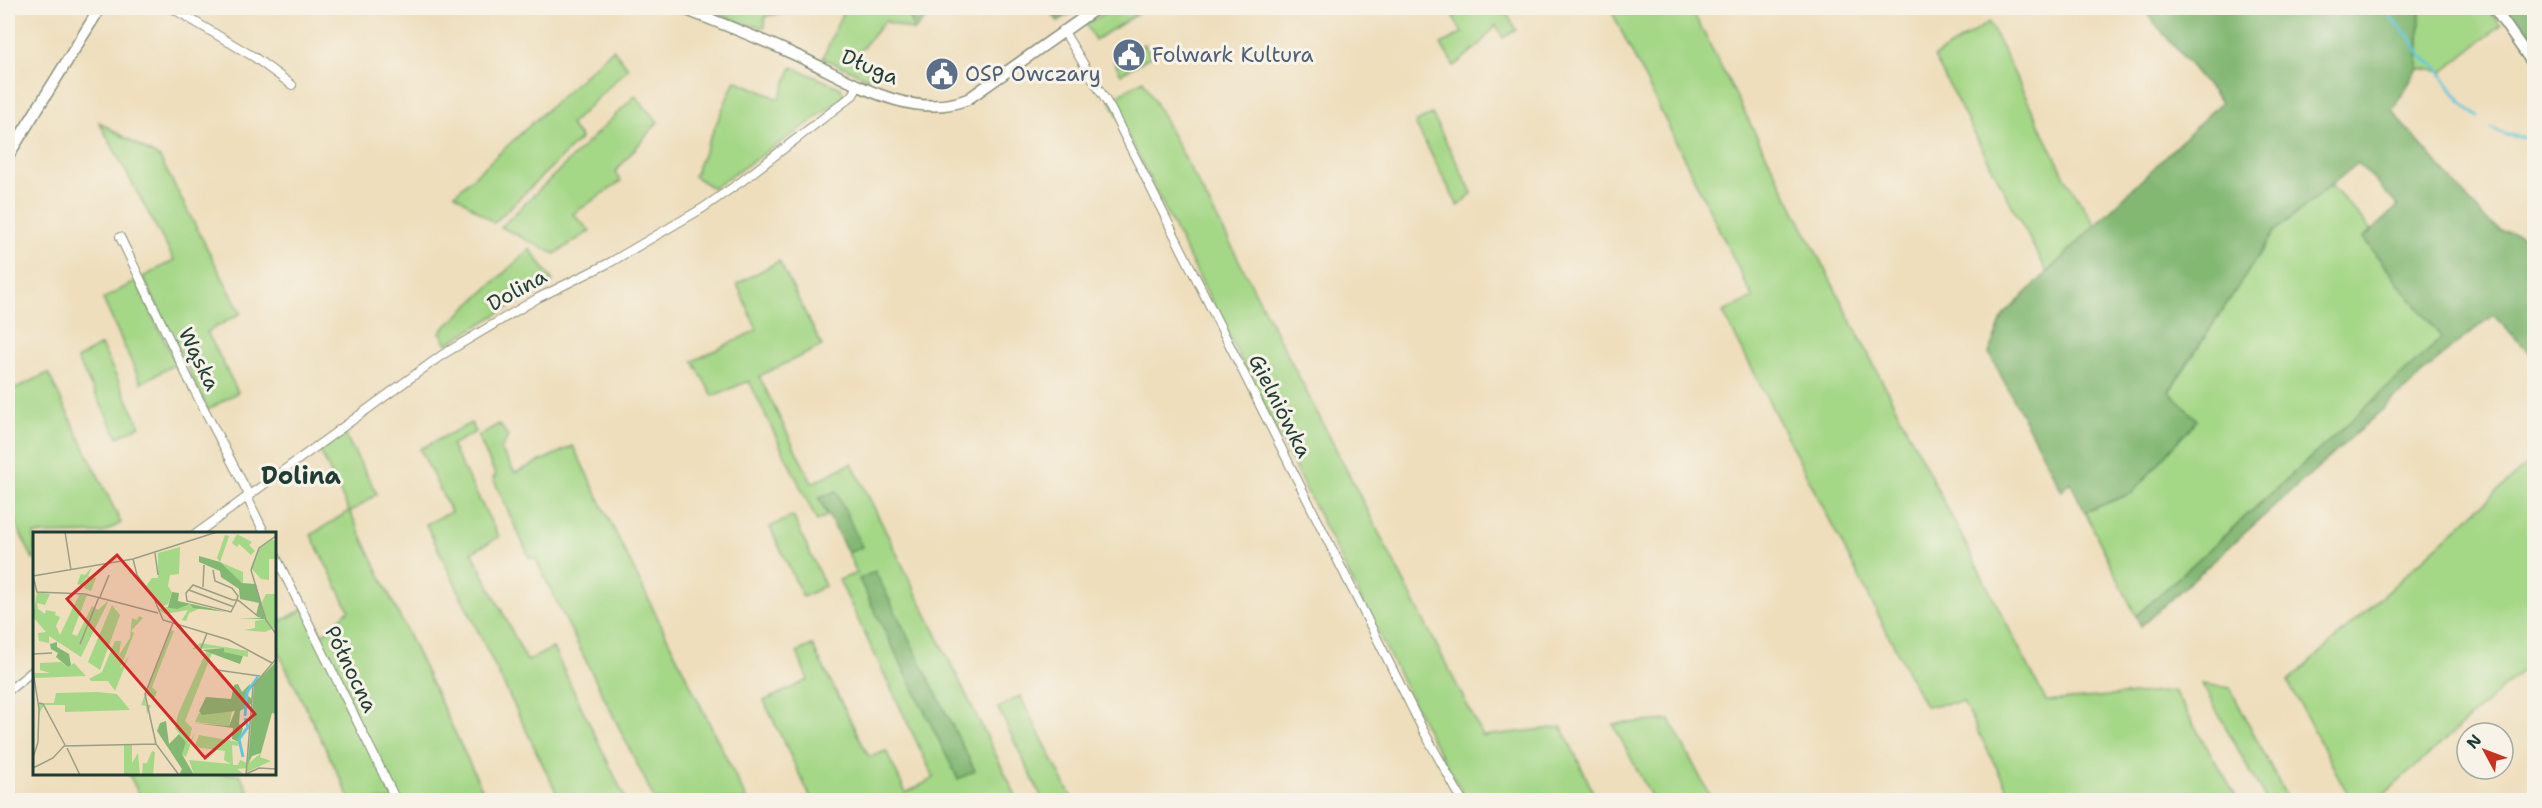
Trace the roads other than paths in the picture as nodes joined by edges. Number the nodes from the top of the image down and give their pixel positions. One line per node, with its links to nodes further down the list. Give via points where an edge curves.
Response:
1 (100, 8): 10 (street)
2 (172, 8): 8 (street)
3 (681, 8): 9 (street, Długa)
4 (1097, 8): 6 (street, Długa)
5 (2494, 8): 7 (street)
6 (1063, 30): 9 (street, Długa, via 988,86 954,104 902,102); 19 (street, Gielniówka, via 1111,109)
7 (2535, 65)
8 (292, 84)
9 (858, 86): 12 (street, Dolina, via 853,95 742,182 611,262 459,344)
10 (8, 156)
11 (120, 237): 12 (street, Wąska)
12 (248, 496): 13 (street, Dolina); 14 (street)
13 (199, 532)
14 (264, 532)
15 (276, 557): 18 (street, Północna)
16 (33, 671): 17 (street)
17 (8, 692)
18 (396, 801)
19 (1461, 801)

